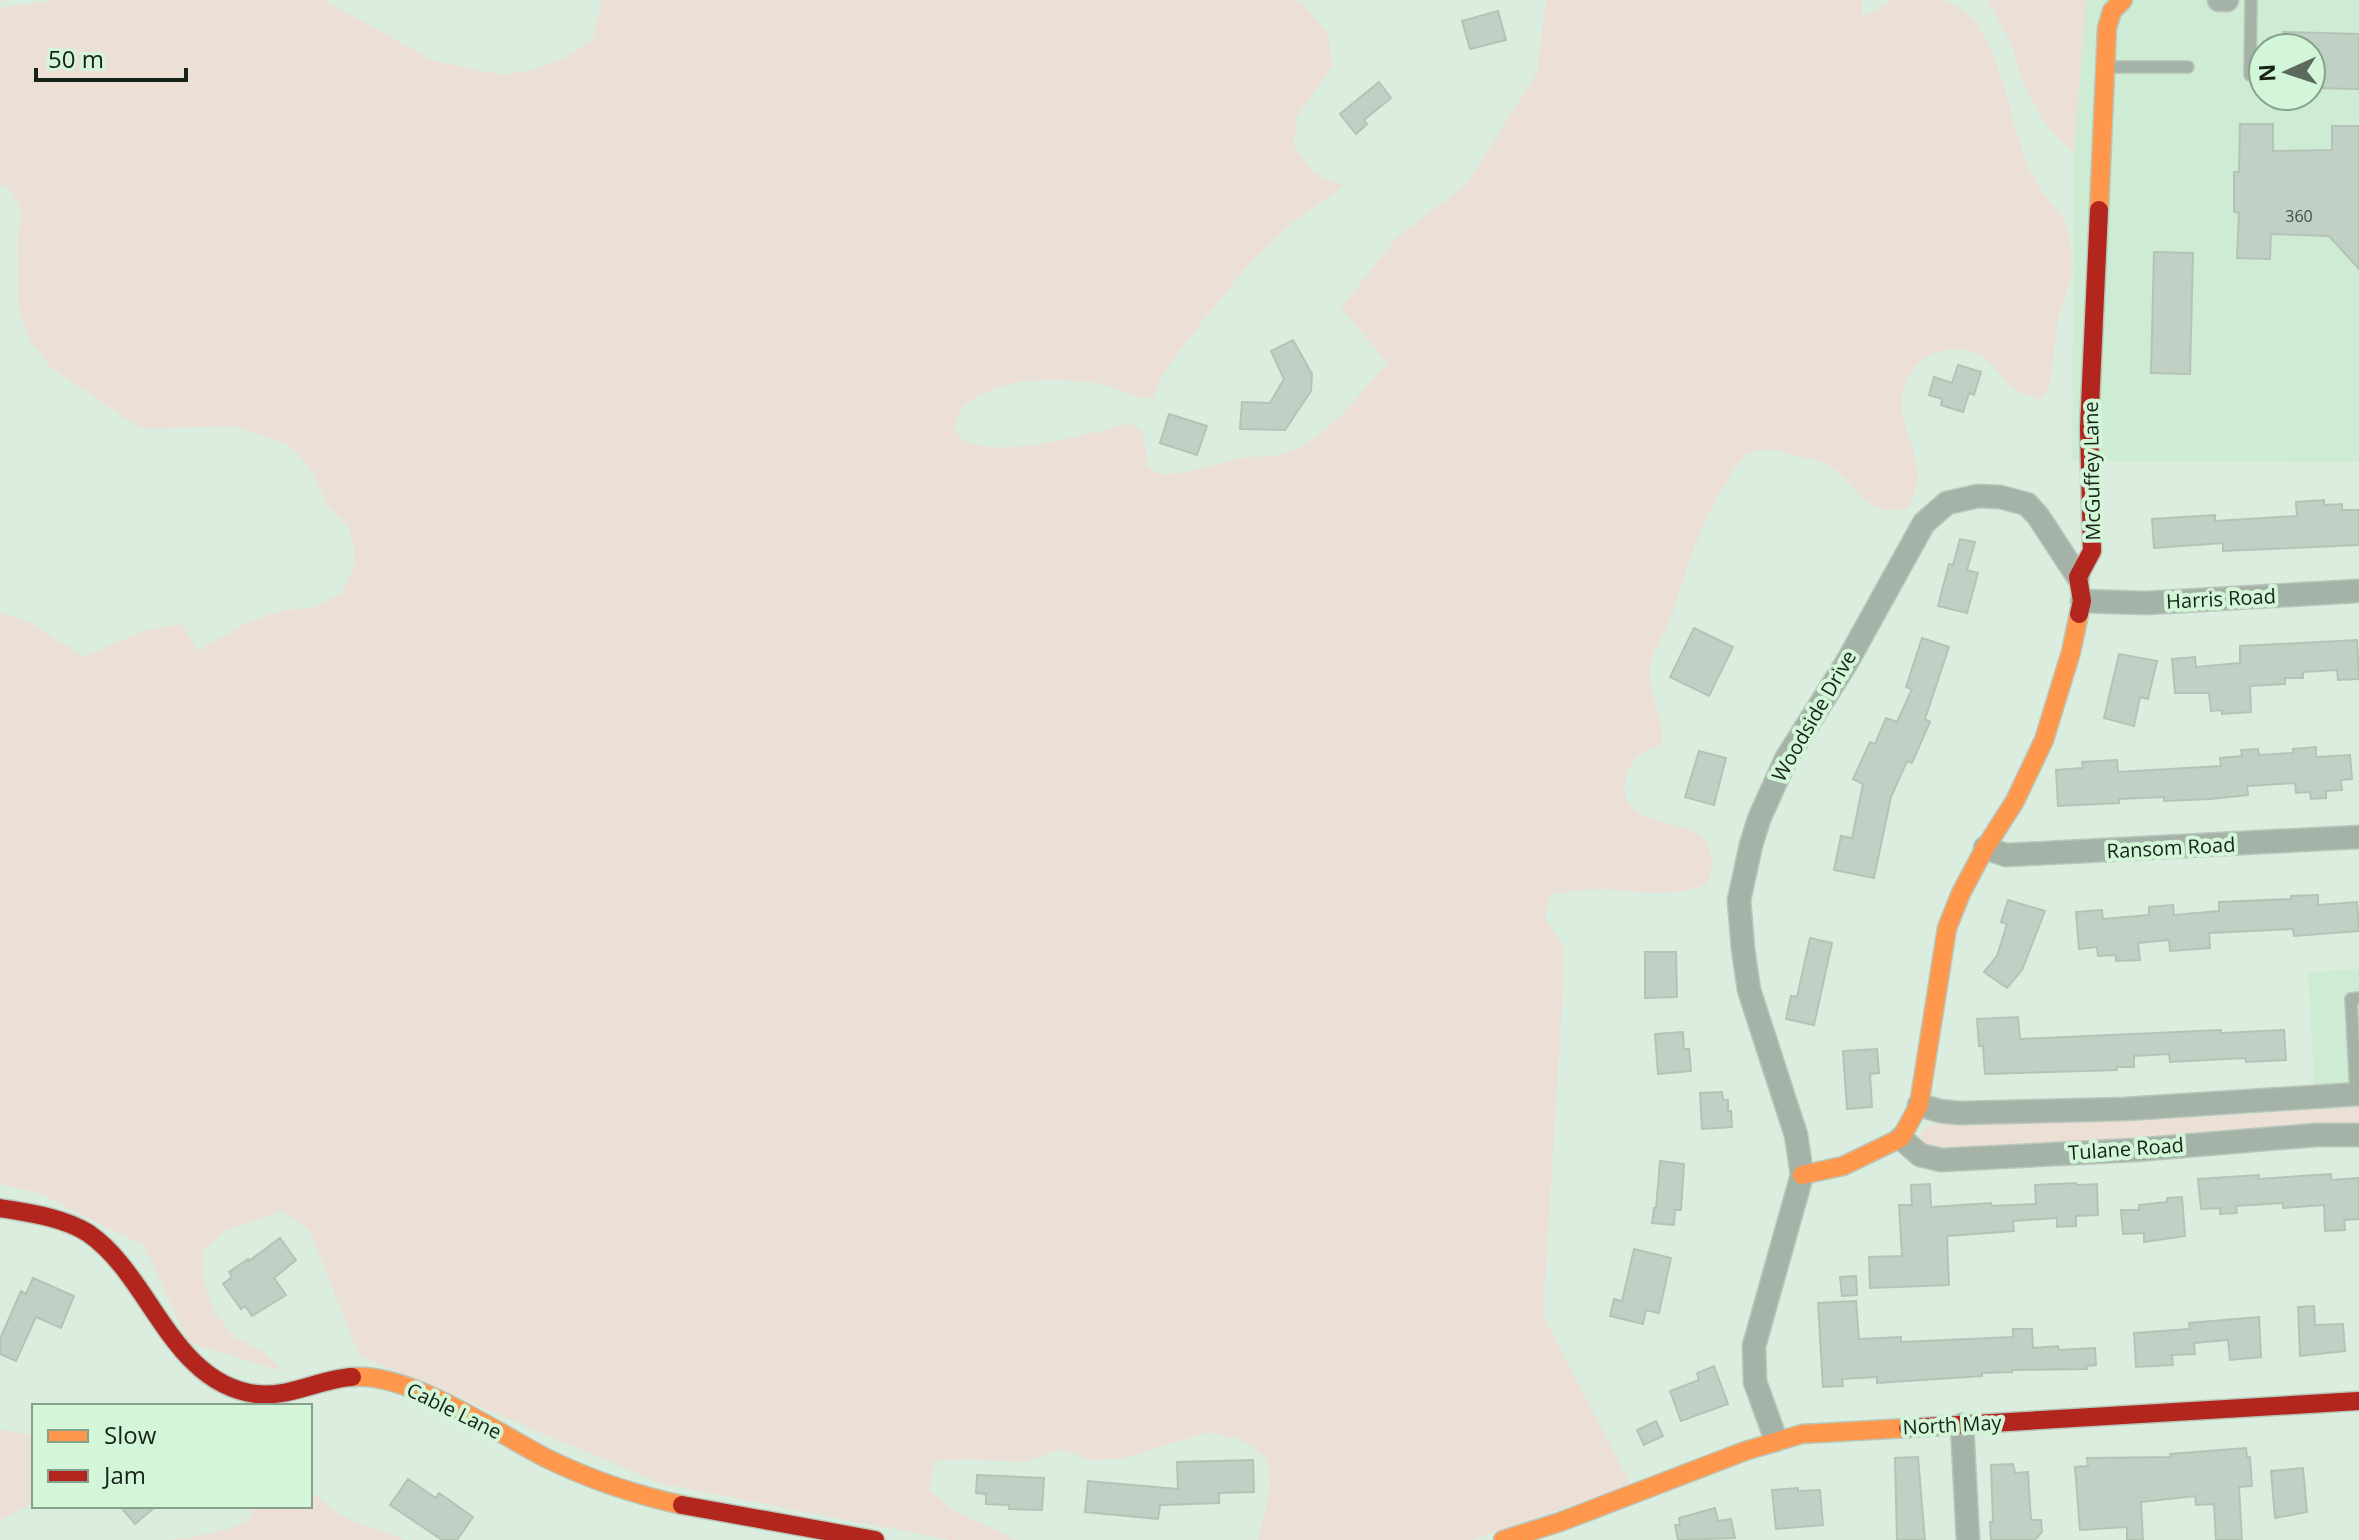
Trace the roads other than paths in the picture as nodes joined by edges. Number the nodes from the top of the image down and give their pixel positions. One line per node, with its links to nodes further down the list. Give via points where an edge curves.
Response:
1 (2109, 0): 6 (street)
2 (2123, 0): 6 (street, McGuffey Lane, via 2112,11)
3 (2219, 0): 4 (street)
4 (2227, 0)
5 (2251, 0): 7 (lane)
6 (2107, 28): 8 (street, McGuffey Lane)
7 (2251, 32)
8 (2106, 67): 9 (lane); 10 (street, McGuffey Lane, via 2089,428 2092,551)
9 (2188, 67)
10 (2078, 577): 12 (street); 20 (street, Woodside Drive, via 2027,504 1978,496 1947,503 1924,523 1770,792 1744,874 1741,925 1749,990 1792,1120)
11 (2359, 591): 12 (street, Harris Road, via 2146,603)
12 (2082, 601): 14 (street, via 2044,740)
13 (2359, 837): 14 (street, Ransom Road, via 2006,855)
14 (1985, 848): 17 (street, via 1947,928)
15 (2359, 998): 16 (lane, via 2351,999)
16 (2358, 1094): 17 (street, Tulane Road, via 2109,1110 1959,1113)
17 (1919, 1105): 19 (street)
18 (2359, 1135): 19 (street, Tulane Road, via 1941,1160 1920,1155)
19 (1901, 1138): 20 (street, via 1843,1166)
20 (1802, 1175): 24 (street, Woodside Drive, via 1754,1346 1755,1382)
21 (0, 1208): 25 (street, Cable Lane, via 56,1220 98,1240 126,1270 175,1342 235,1389 261,1397 342,1375 378,1379 413,1389 562,1466 635,1494)
22 (2359, 1401): 23 (street, North May)
23 (1962, 1425): 24 (street, North May, via 1829,1431); 27 (street)
24 (1776, 1440): 26 (street, North May)
25 (875, 1540)
26 (1503, 1540)
27 (1968, 1540)

